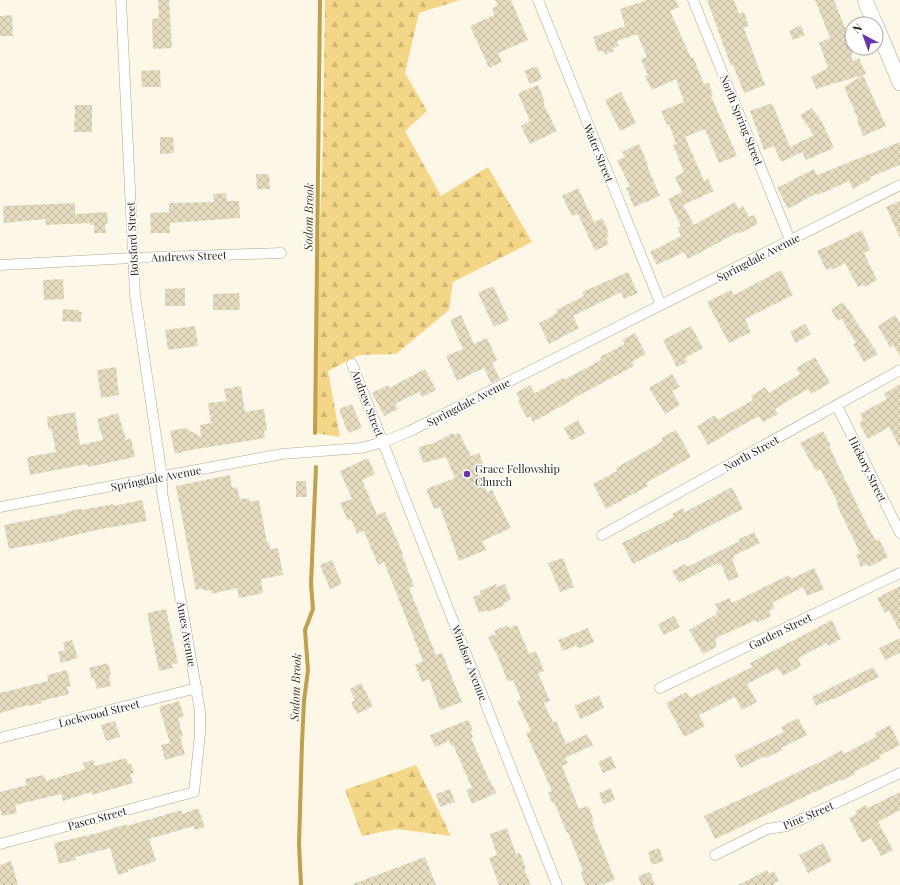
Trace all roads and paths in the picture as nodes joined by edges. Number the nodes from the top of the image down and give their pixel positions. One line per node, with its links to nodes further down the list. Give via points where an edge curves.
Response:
1 (121, 0): 11 (street, Botsford Street)
2 (538, 0): 13 (street, Water Street)
3 (693, 0): 9 (street, North Spring Street)
4 (865, 0): 5 (main road)
5 (872, 16)
6 (884, 44): 7 (main road)
7 (900, 83)
8 (900, 186): 9 (street, Springdale Avenue)
9 (790, 240): 13 (street, Springdale Avenue)
10 (281, 253): 11 (street, Andrews Street)
11 (132, 258): 12 (street, Andrews Street); 18 (street, Botsford Street, via 135,295)
12 (0, 265)
13 (661, 305): 17 (street, Springdale Avenue)
14 (352, 364): 17 (street, Andrew Street)
15 (900, 370): 16 (street, North Street)
16 (837, 406): 20 (street, Hickory Street); 21 (street, North Street)
17 (383, 442): 18 (street, Springdale Avenue, via 361,448 282,454); 30 (street, Windsor Avenue)
18 (162, 477): 19 (street, Springdale Avenue); 23 (street, Ames Avenue, via 162,492)
19 (0, 507)
20 (900, 533)
21 (602, 535)
22 (900, 573): 24 (street, Garden Street)
23 (197, 688): 25 (street, Lockwood Street); 27 (street, Ames Avenue, via 200,734)
24 (660, 688)
25 (0, 738)
26 (900, 772): 29 (street, Pine Street, via 787,826 767,829)
27 (194, 792): 28 (street, Pasco Street)
28 (0, 844)
29 (715, 855)
30 (557, 885)

